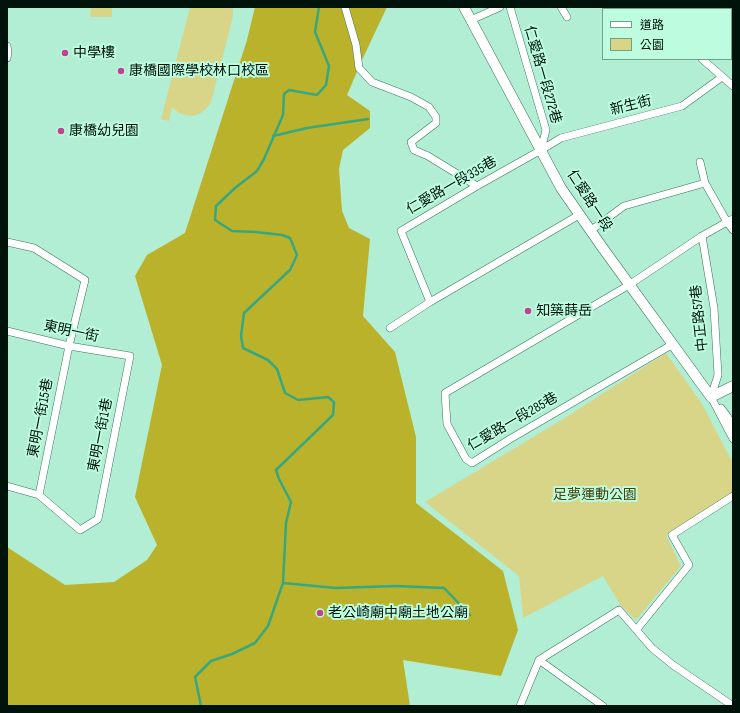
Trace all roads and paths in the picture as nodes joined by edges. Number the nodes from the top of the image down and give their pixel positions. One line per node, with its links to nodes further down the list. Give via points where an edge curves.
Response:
1 (345, 7): 14 (street, via 356,45 359,68 372,82 429,107 436,118 436,123 411,142 414,150)
2 (464, 7): 7 (main road, 仁愛路一段)
3 (500, 7): 7 (street)
4 (510, 7): 11 (street, 仁愛路一段272巷, via 546,130)
5 (561, 7): 6 (street)
6 (567, 17)
7 (471, 20): 11 (main road, 仁愛路一段)
8 (710, 62): 9 (street)
9 (722, 76): 10 (street); 11 (street, 新生街, via 682,106 561,138)
10 (733, 86)
11 (541, 150): 14 (street, 仁愛路一段335巷); 15 (main road, 仁愛路一段, via 561,188)
12 (700, 162): 13 (street)
13 (705, 183): 16 (street); 18 (street, via 624,206)
14 (478, 186): 22 (street, 仁愛路一段335巷, via 401,231)
15 (580, 215): 18 (main road, 仁愛路一段); 22 (street)
16 (730, 221): 17 (street); 19 (street)
17 (733, 230)
18 (590, 231): 21 (main road, 仁愛路一段)
19 (702, 236): 21 (street); 29 (street, 中正路57巷, via 714,308 718,375)
20 (7, 242): 26 (street, 東明一街15巷, via 34,248 85,280)
21 (629, 284): 25 (main road, 仁愛路一段); 25 (street, 仁愛路一段285巷, via 445,393 446,424 466,459 472,463)
22 (430, 302): 23 (street)
23 (390, 328)
24 (7, 330): 26 (street, 東明一街)
25 (673, 344): 29 (main road, 仁愛路一段)
26 (69, 346): 27 (street, 東明一街); 33 (street, 東明一街15巷)
27 (130, 356): 33 (street, 東明一街1巷, via 98,519 80,530)
28 (733, 386): 29 (main road)
29 (711, 397): 30 (street, 仁愛路一段); 31 (street, 仁愛路一段)
30 (733, 426)
31 (733, 439)
32 (7, 486): 33 (street)
33 (40, 495)
34 (733, 496): 35 (street, via 672,535 689,566)
35 (636, 630): 36 (street, via 620,610); 39 (street, via 652,648 673,665)
36 (539, 660): 37 (street); 38 (street)
37 (520, 706)
38 (603, 706)
39 (733, 706)

